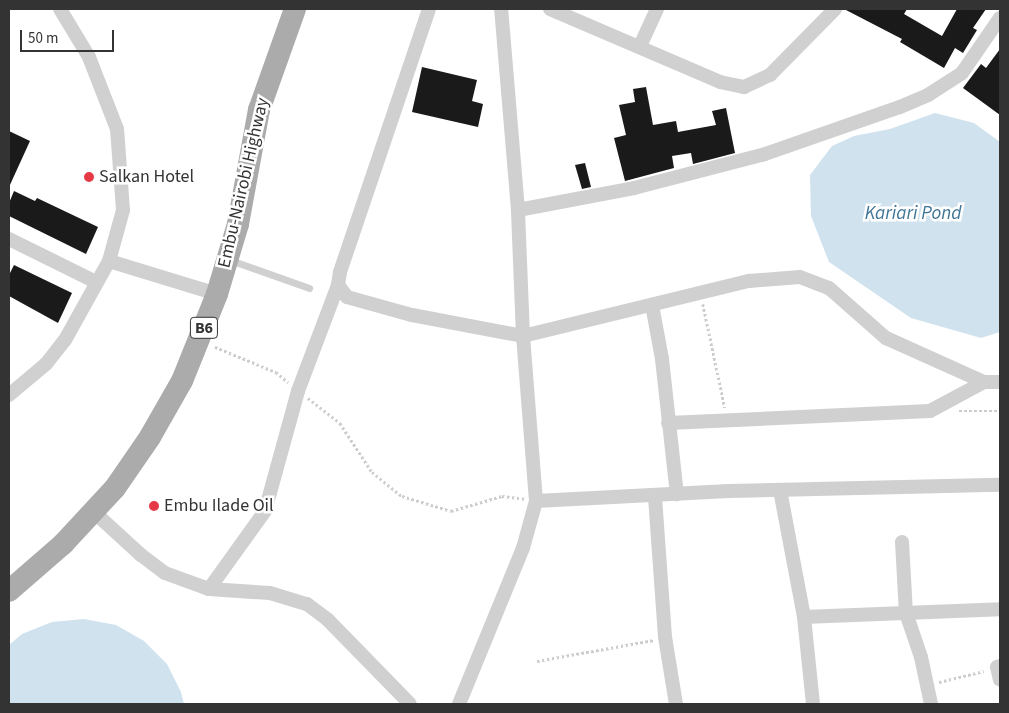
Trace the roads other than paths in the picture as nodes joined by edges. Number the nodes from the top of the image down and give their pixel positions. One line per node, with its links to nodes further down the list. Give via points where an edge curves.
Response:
1 (60, 9): 13 (street, via 89,57 118,128 123,210)
2 (295, 9): 12 (main road, Embu-Nairobi Highway / B6, via 259,110 238,224)
3 (429, 9): 15 (street)
4 (501, 9): 10 (street)
5 (550, 9): 9 (street)
6 (657, 9): 9 (street)
7 (834, 9): 9 (street, via 770,75 744,87 720,82)
8 (1000, 18): 10 (street, via 962,73 928,95 900,107 765,154 634,188)
9 (640, 46)
10 (518, 210): 19 (street)
11 (9, 239): 14 (street)
12 (228, 259): 16 (lane); 17 (main road, Embu-Nairobi Highway / B6)
13 (109, 261): 14 (street); 17 (street)
14 (96, 282): 22 (street, via 65,340 46,364)
15 (338, 285): 19 (street, via 347,297 412,316); 31 (street, via 298,391 265,511)
16 (309, 288)
17 (217, 294): 29 (main road, Embu-Nairobi Highway / B6, via 200,341 150,437 116,488)
18 (652, 305): 19 (street); 20 (street, via 779,276 813,281 829,288 886,338); 23 (street)
19 (523, 336): 28 (street)
20 (984, 382): 21 (street); 23 (street, via 930,410)
21 (1000, 382)
22 (9, 396)
23 (668, 423): 26 (street)
24 (1000, 486): 25 (street)
25 (780, 490): 26 (street); 35 (street)
26 (676, 494): 27 (street)
27 (655, 497): 28 (street); 38 (street, via 665,638)
28 (536, 501): 37 (street, via 523,548)
29 (94, 512): 31 (street, via 141,555 165,572); 32 (main road, Embu-Nairobi Highway / B6)
30 (902, 542): 34 (street)
31 (209, 589): 36 (street, via 270,593 307,604 328,620)
32 (9, 591)
33 (1000, 609): 34 (street)
34 (906, 613): 35 (street); 40 (street, via 928,685)
35 (804, 617): 39 (street)
36 (410, 704)
37 (460, 704)
38 (676, 704)
39 (813, 704)
40 (930, 704)

